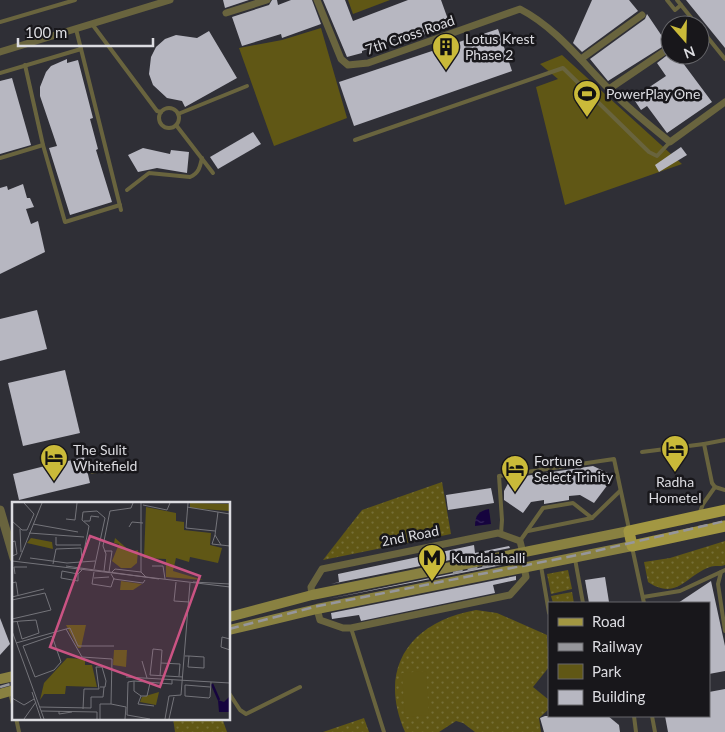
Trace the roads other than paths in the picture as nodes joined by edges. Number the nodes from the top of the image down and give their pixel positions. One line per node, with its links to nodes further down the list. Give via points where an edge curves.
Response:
1 (75, 0): 7 (lane)
2 (170, 0): 13 (street)
3 (267, 0): 9 (street)
4 (318, 0): 19 (street, 7th Cross Road, via 341,59 348,65 368,63 520,9)
5 (667, 0): 8 (lane, via 675,10)
6 (677, 0): 8 (lane)
7 (64, 1): 12 (lane)
8 (681, 5): 11 (lane)
9 (226, 13)
10 (642, 15): 19 (street)
11 (689, 15)
12 (0, 22)
13 (92, 24): 14 (street); 26 (lane, via 157,111)
14 (76, 29): 16 (lane); 17 (street)
15 (710, 40): 20 (lane)
16 (81, 49): 21 (lane); 31 (lane, via 120,208 66,222)
17 (0, 52)
18 (660, 54): 24 (street)
19 (581, 59): 24 (street, 7th Cross Road)
20 (725, 59)
21 (24, 65): 22 (lane); 31 (lane)
22 (0, 73)
23 (248, 86): 27 (lane)
24 (609, 89): 30 (street, 7th Cross Road)
25 (725, 102): 30 (street)
26 (161, 112): 27 (lane, via 172,109); 28 (lane, via 162,126)
27 (178, 114): 28 (lane)
28 (176, 125): 33 (lane)
29 (355, 140): 30 (lane, via 563,68 649,152 657,156)
30 (670, 142)
31 (43, 145): 32 (lane)
32 (0, 158)
33 (202, 158): 34 (lane); 35 (lane, via 195,175 149,173)
34 (213, 173)
35 (127, 190)
36 (725, 440): 37 (lane)
37 (704, 444): 38 (lane); 41 (lane)
38 (642, 452)
39 (113, 468): 40 (lane)
40 (92, 472)
41 (715, 487): 42 (lane); 46 (lane)
42 (725, 490)
43 (620, 491): 47 (lane); 50 (lane); 51 (lane, via 614,459 499,476)
44 (0, 510): 54 (street)
45 (725, 510): 46 (main road)
46 (699, 516): 50 (main road)
47 (592, 518): 49 (lane); 49 (lane, via 573,503 543,508)
48 (725, 526): 53 (main road)
49 (528, 531): 52 (lane)
50 (629, 531): 53 (main road); 55 (main road)
51 (501, 534): 52 (street); 61 (street, 2nd Road, via 322,569 311,587)
52 (520, 541): 55 (street)
53 (632, 546): 56 (main road); 62 (lane)
54 (12, 550)
55 (523, 553): 61 (main road)
56 (575, 557): 57 (main road); 63 (lane)
57 (540, 563): 58 (main road); 65 (lane)
58 (524, 567): 66 (main road); 68 (street, via 526,577 510,595)
59 (723, 571): 60 (lane); 62 (lane, via 680,591); 70 (lane, via 718,584)
60 (725, 577)
61 (312, 595): 67 (main road)
62 (643, 597): 64 (lane)
63 (583, 602)
64 (644, 602)
65 (548, 607)
66 (317, 609): 68 (street, via 320,620); 69 (main road)
67 (230, 617)
68 (351, 628): 75 (lane)
69 (230, 630)
70 (725, 631)
71 (300, 687): 72 (lane, via 246,714)
72 (230, 695)
73 (634, 717): 76 (lane)
74 (652, 717): 77 (lane)
75 (384, 732)
76 (636, 732)
77 (655, 732)

